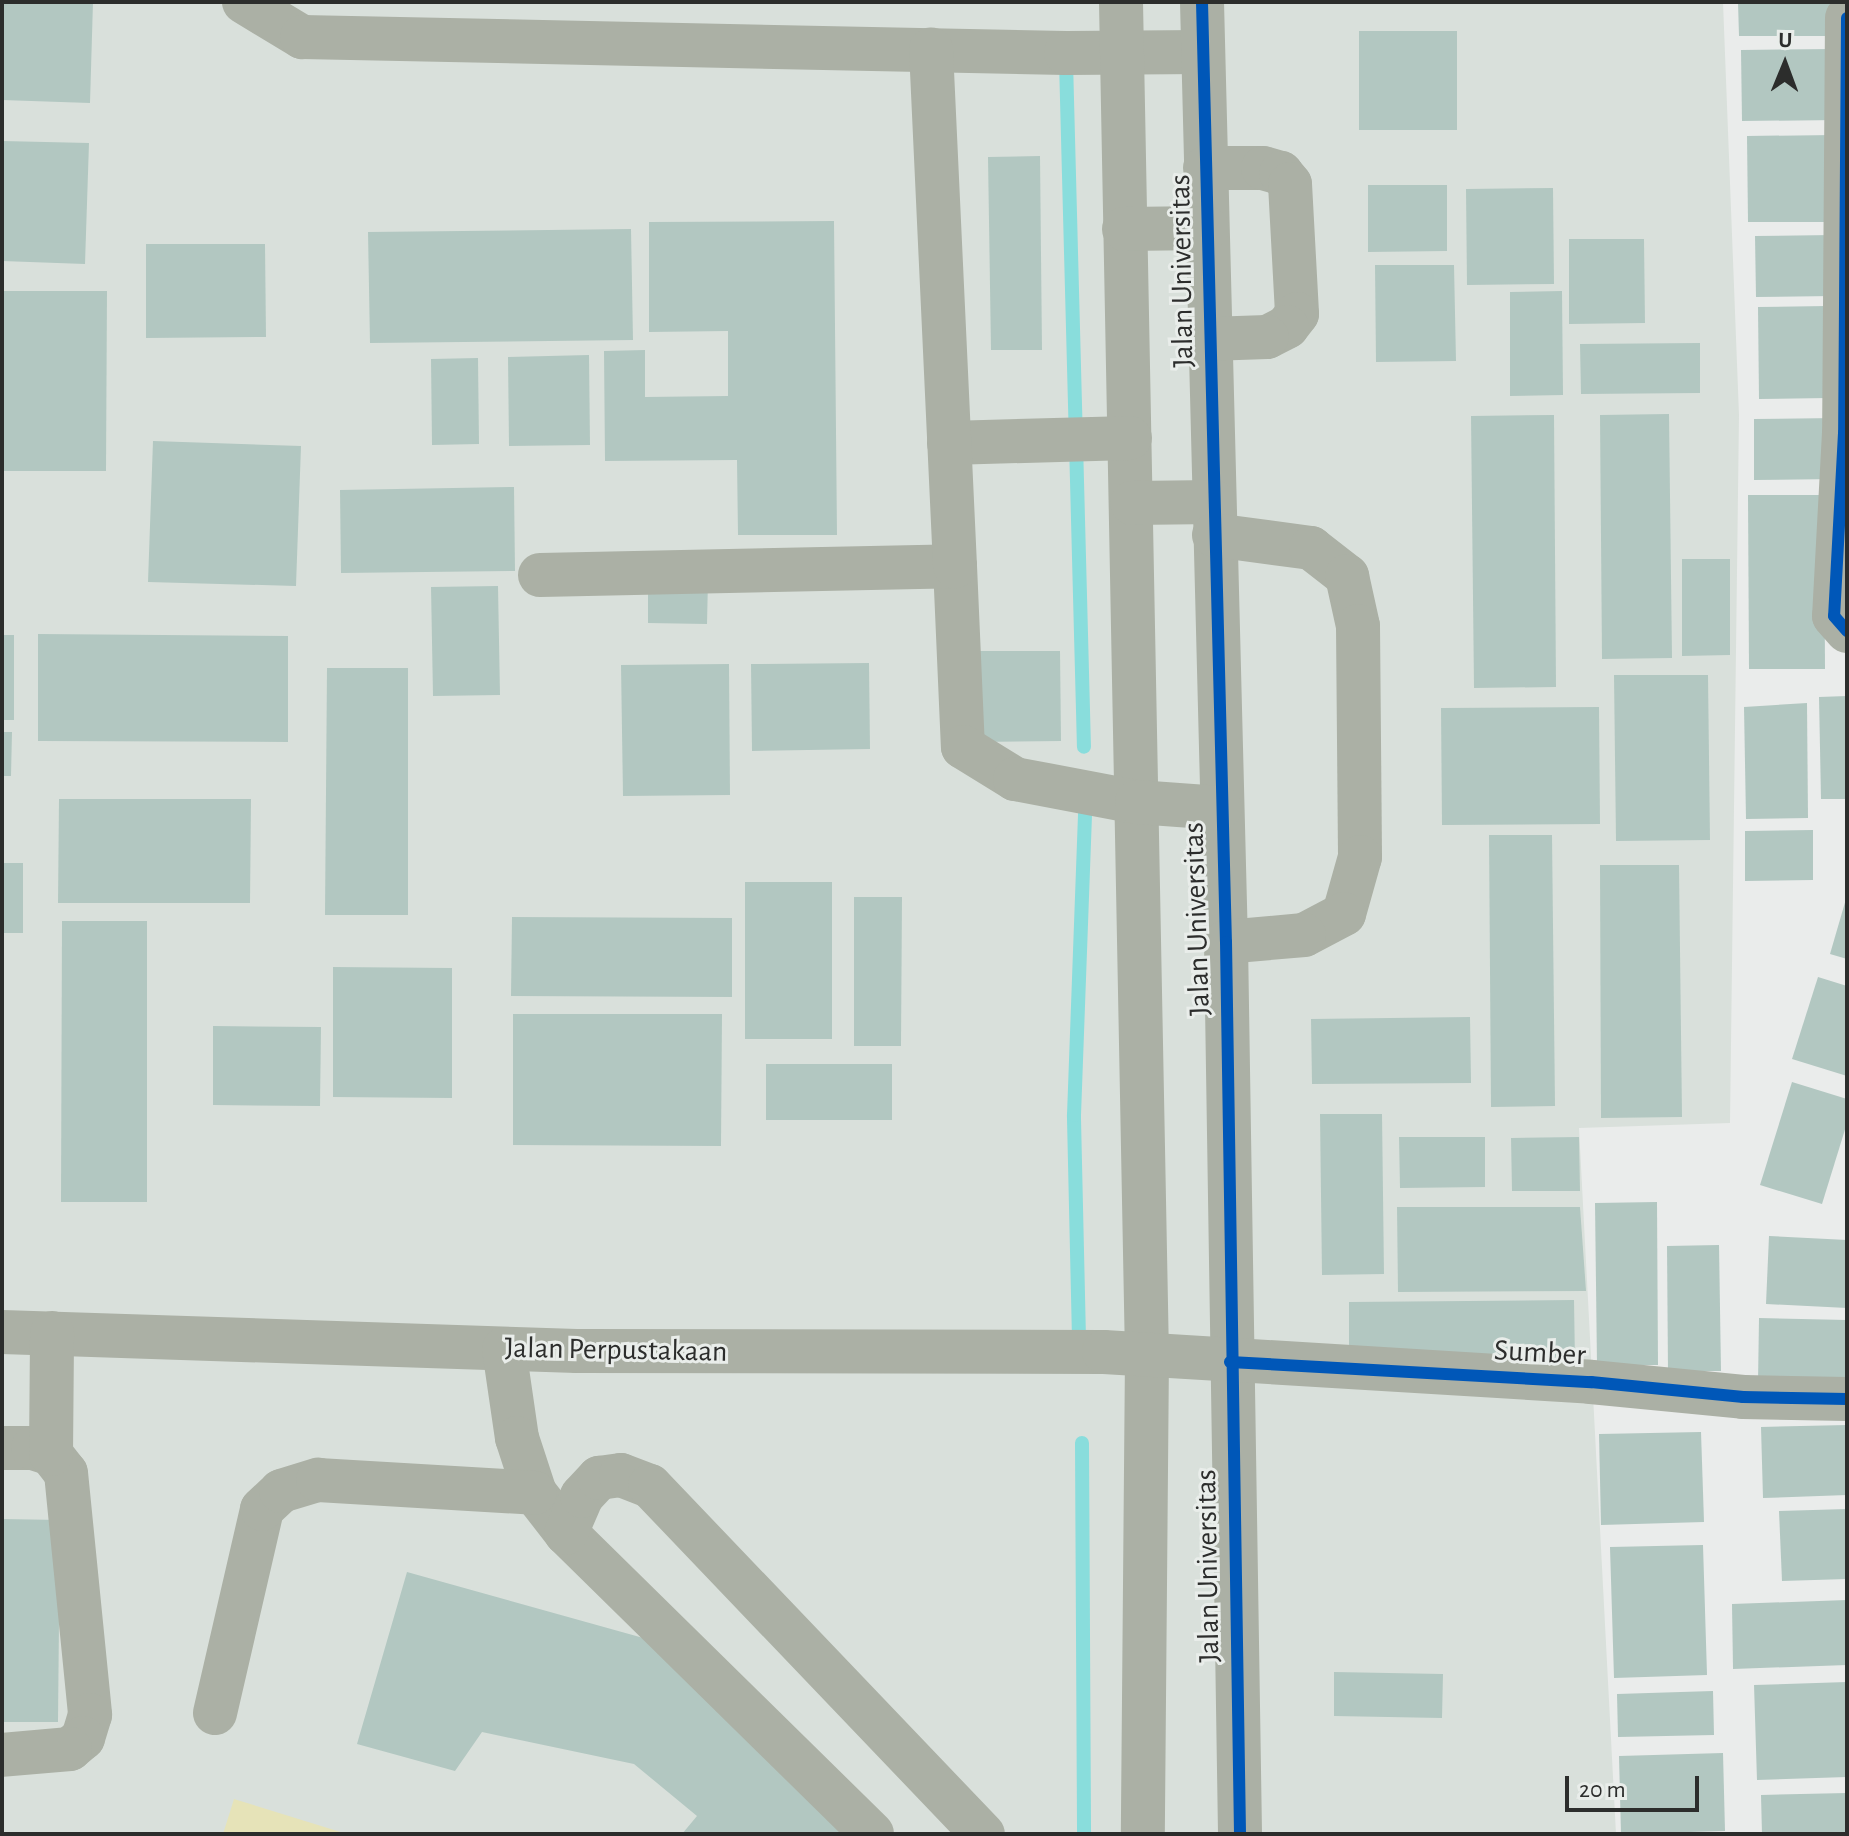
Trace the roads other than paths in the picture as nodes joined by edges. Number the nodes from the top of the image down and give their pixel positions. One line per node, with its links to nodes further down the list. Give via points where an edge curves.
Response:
1 (244, 2): 5 (street, via 302,37)
2 (1121, 2): 7 (street, Jalan Universitas)
3 (1202, 2): 6 (street, Jalan Universitas)
4 (1847, 18): 18 (street, via 1844,433 1834,616)
5 (931, 50): 7 (street); 13 (street)
6 (1203, 52): 7 (street); 8 (street, Jalan Universitas)
7 (1123, 54): 10 (street, Jalan Universitas)
8 (1205, 168): 9 (street, Jalan Universitas); 11 (street, via 1263,168 1281,173 1290,184 1297,314 1287,327 1267,337)
9 (1207, 228): 10 (street); 11 (street, Jalan Universitas)
10 (1124, 229): 12 (street, Jalan Universitas)
11 (1209, 339): 15 (street, Jalan Universitas)
12 (1130, 438): 13 (street); 14 (street, Jalan Universitas)
13 (949, 443): 16 (street)
14 (1132, 503): 15 (street); 19 (street, Jalan Universitas)
15 (1214, 519): 20 (street, Jalan Universitas); 21 (street, via 1311,548 1347,576 1358,626 1360,857 1344,914 1304,935)
16 (955, 566): 17 (street); 19 (street, via 963,747 1015,779)
17 (540, 575)
18 (1847, 631)
19 (1137, 802): 20 (street); 25 (street, Jalan Universitas)
20 (1220, 808): 21 (street, Jalan Universitas)
21 (1226, 942): 26 (street, Jalan Universitas)
22 (2, 1332): 23 (street, Jalan Perpustakaan)
23 (52, 1333): 24 (street, Jalan Perpustakaan); 29 (street)
24 (504, 1349): 25 (street, Jalan Perpustakaan); 30 (street, via 517,1438)
25 (1147, 1355): 26 (street, Jalan Perpustakaan); 36 (street, Jalan Universitas)
26 (1230, 1362): 27 (street, Sumber, via 1591,1382 1743,1397); 37 (street, Jalan Universitas)
27 (1847, 1399)
28 (2, 1448): 29 (street)
29 (51, 1454): 33 (street, via 66,1473 90,1715 83,1738 70,1749)
30 (535, 1493): 31 (street); 32 (street, via 318,1480 281,1491 262,1509)
31 (566, 1533): 34 (street); 35 (street, via 582,1496 599,1478 621,1475 650,1486)
32 (215, 1713)
33 (2, 1755)
34 (872, 1834)
35 (983, 1834)
36 (1143, 1834)
37 (1240, 1834)

